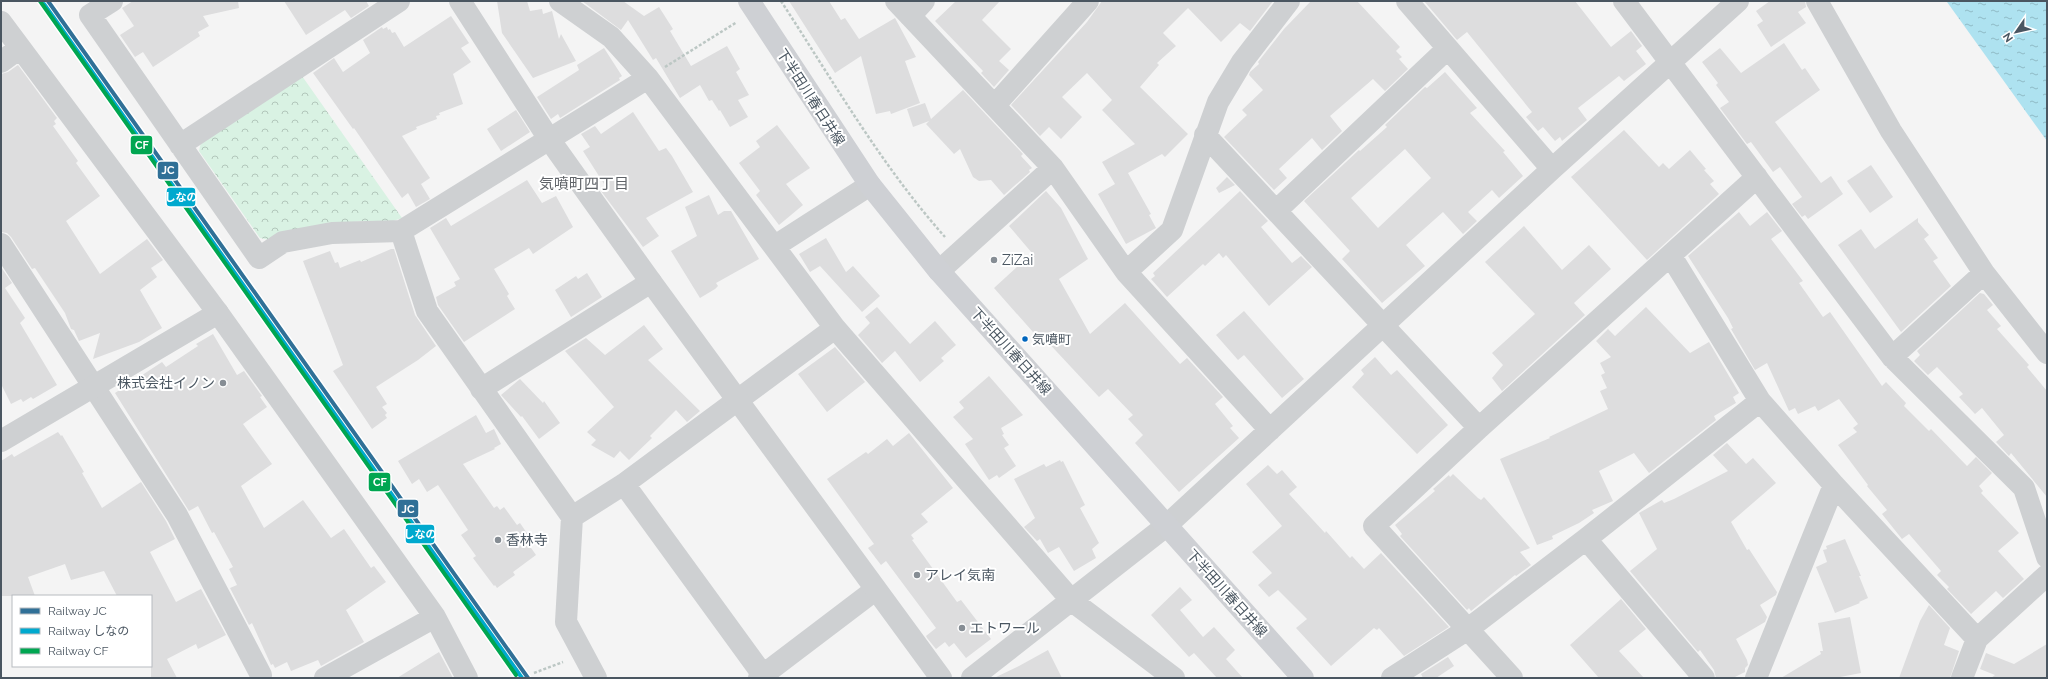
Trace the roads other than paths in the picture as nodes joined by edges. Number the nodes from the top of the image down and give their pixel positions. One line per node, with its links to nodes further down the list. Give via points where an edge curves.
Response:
1 (112, 1): 22 (street, via 90,15)
2 (399, 1): 22 (street)
3 (460, 1): 21 (street)
4 (560, 1): 18 (street, via 611,37)
5 (749, 1): 26 (main road, 下半田川春日井線)
6 (1088, 1): 19 (street)
7 (1289, 1): 20 (street, via 1242,62 1218,102)
8 (1407, 1): 15 (street)
9 (1624, 1): 17 (street)
10 (1738, 1): 17 (street)
11 (1817, 1): 34 (street, via 1892,131)
12 (910, 6): 19 (street)
13 (1, 22): 14 (street)
14 (20, 48): 16 (street); 36 (street)
15 (1447, 49): 24 (street); 27 (street)
16 (1, 62)
17 (1672, 62): 24 (street); 25 (street)
18 (648, 78): 21 (street); 30 (street)
19 (995, 105): 23 (street)
20 (1205, 135): 27 (street); 33 (street, via 1172,230)
21 (549, 139): 28 (street); 35 (street)
22 (180, 145): 28 (street, via 259,258 283,242 332,233)
23 (1053, 168): 32 (street); 33 (street)
24 (1552, 169): 37 (street)
25 (1757, 177): 31 (street); 40 (street)
26 (870, 185): 30 (street); 32 (main road, 下半田川春日井線)
27 (1277, 210): 37 (street)
28 (401, 232): 42 (street, via 427,311)
29 (1, 244): 41 (street)
30 (775, 246): 38 (street)
31 (1671, 256): 44 (street); 45 (street)
32 (939, 272): 51 (main road, 下半田川春日井線)
33 (1126, 272): 46 (street)
34 (1984, 273): 39 (street); 40 (street)
35 (651, 282): 42 (street); 43 (street)
36 (218, 313): 41 (street); 57 (street)
37 (1384, 326): 45 (street); 46 (street)
38 (836, 328): 43 (street); 56 (street)
39 (2047, 353)
40 (1892, 357): 53 (street, via 2024,488)
41 (92, 386): 47 (street); 61 (street, via 177,515)
42 (481, 388): 50 (street)
43 (738, 400): 48 (street); 55 (street)
44 (1760, 401): 49 (street); 52 (street)
45 (1479, 428): 58 (street, via 1374,526)
46 (1270, 430): 51 (street)
47 (1, 441)
48 (624, 484): 50 (street); 62 (street)
49 (1834, 485): 59 (street); 72 (street)
50 (572, 517): 65 (street, via 566,622)
51 (1166, 526): 56 (street); 68 (main road, 下半田川春日井線)
52 (1586, 539): 58 (street); 71 (street)
53 (2047, 557)
54 (2047, 575): 59 (street)
55 (875, 590): 62 (street); 66 (street)
56 (1072, 601): 60 (street); 67 (street)
57 (435, 617): 63 (street); 64 (street)
58 (1468, 629): 69 (street); 70 (street)
59 (1977, 639): 73 (street)
60 (1164, 675)
61 (264, 677)
62 (761, 677)
63 (325, 678)
64 (467, 678)
65 (596, 678)
66 (941, 678)
67 (972, 678)
68 (1303, 678)
69 (1392, 678)
70 (1512, 678)
71 (1704, 678)
72 (1756, 678)
73 (1962, 678)

